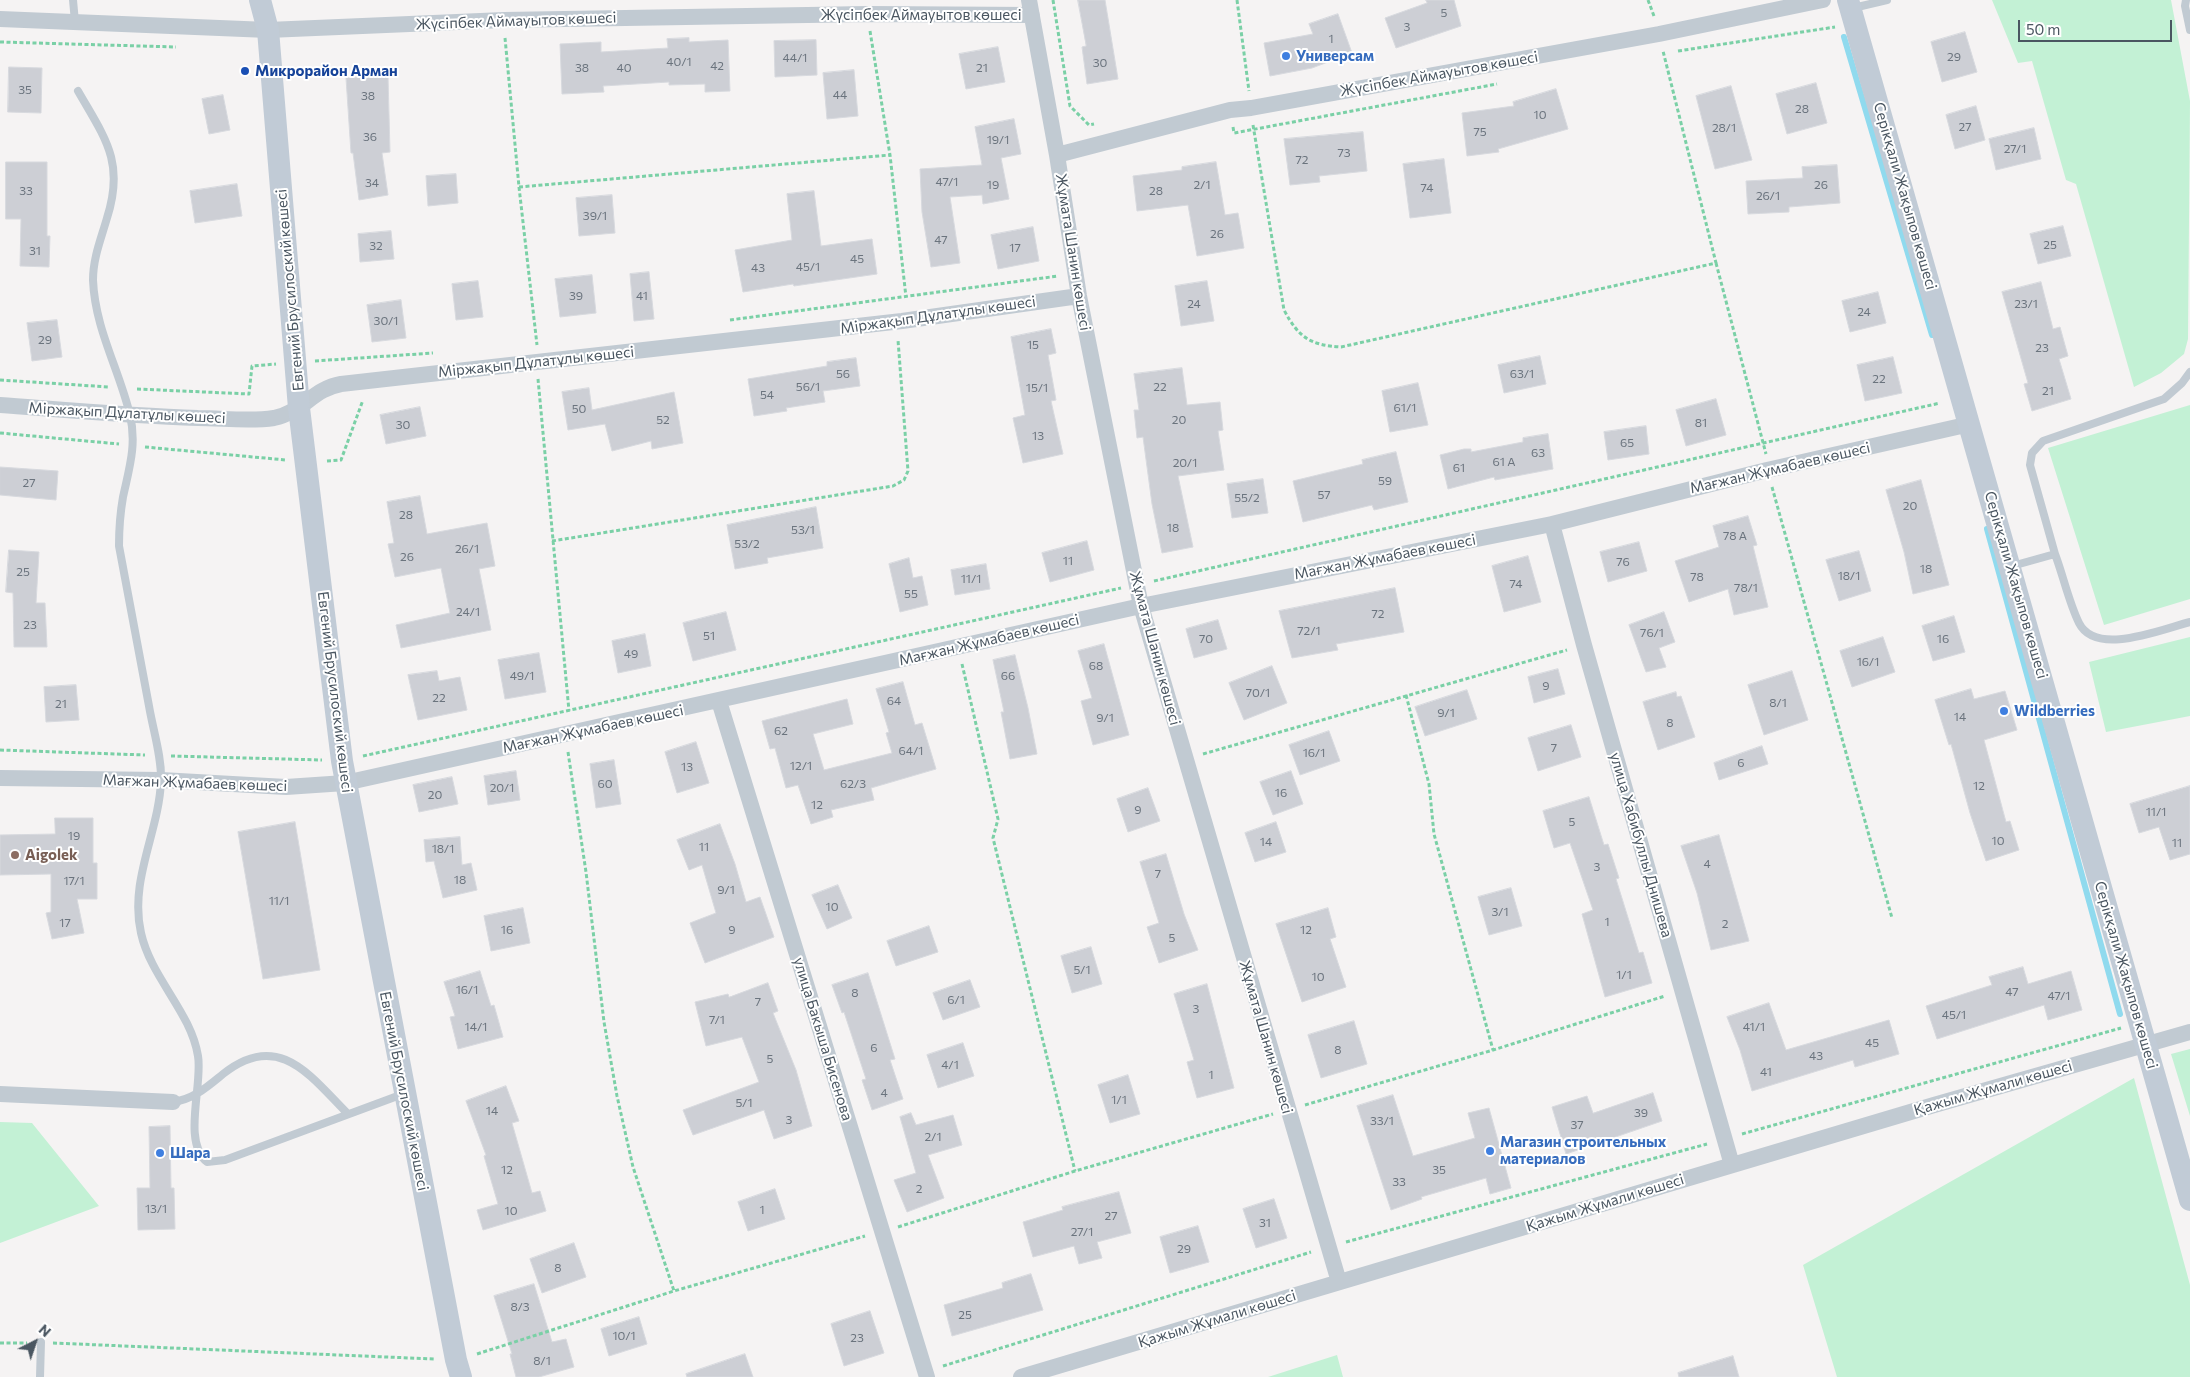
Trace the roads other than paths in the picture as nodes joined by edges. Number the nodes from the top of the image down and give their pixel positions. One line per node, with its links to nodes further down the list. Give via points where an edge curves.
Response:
1 (73, 0): 9 (lane)
2 (260, 0): 10 (main road, Евгений Брусилоский көшесі)
3 (1822, 0): 13 (street, Жүсіпбек Аймауытов көшесі, via 1659,34 1230,110)
4 (1887, 0): 6 (lane)
5 (2186, 0): 11 (lane)
6 (1846, 3): 19 (main road, Серікқали Жақыпов көшесі)
7 (1031, 8): 10 (street, Жүсіпбек Аймауытов көшесі, via 504,20); 13 (street, Жұмата Шанин көшесі)
8 (0, 19): 9 (street, Жүсіпбек Аймауытов көшесі)
9 (75, 22): 10 (street, Жүсіпбек Аймауытов көшесі)
10 (268, 30): 17 (main road, Евгений Брусилоский көшесі)
11 (2190, 30)
12 (78, 91): 18 (lane, via 107,142 114,168 112,202 94,260 94,280 99,325)
13 (1057, 155): 14 (street, Жұмата Шанин көшесі)
14 (1079, 296): 17 (street, Міржақып Дұлатұлы көшесі, via 902,320 341,384 324,389); 23 (street, Жұмата Шанин көшесі)
15 (2190, 372): 21 (lane, via 2182,384 2164,399 2044,441 2032,453 2030,465)
16 (0, 405): 18 (street, Міржақып Дұлатұлы көшесі)
17 (299, 408): 18 (street, Міржақып Дұлатұлы көшесі, via 260,419); 28 (main road, Евгений Брусилоский көшесі)
18 (130, 416): 27 (lane, via 132,464 120,520 119,546)
19 (1970, 424): 20 (street, Мағжан Жұмабаев көшесі); 22 (main road, Серікқали Жақыпов көшесі)
20 (1552, 524): 23 (street, Мағжан Жұмабаев көшесі); 36 (street, улица Хабибуллы Днишева)
21 (2055, 554): 22 (lane); 24 (lane, via 2080,625 2095,638 2116,641)
22 (2010, 567): 30 (main road, Серікқали Жақыпов көшесі)
23 (1141, 606): 25 (street, Мағжан Жұмабаев көшесі); 38 (street, Жұмата Шанин көшесі)
24 (2190, 622)
25 (719, 701): 28 (street, Мағжан Жұмабаев көшесі); 41 (street, улица Бакыша Бисенова, via 882,1231)
26 (0, 778): 27 (street, Мағжан Жұмабаев көшесі)
27 (161, 780): 28 (street, Мағжан Жұмабаев көшесі, via 286,787); 33 (lane, via 141,878 138,905 141,933 152,964 196,1048 200,1069)
28 (345, 783): 32 (main road, Евгений Брусилоский көшесі)
29 (2190, 1032): 30 (street, Қажым Жұмали көшесі)
30 (2146, 1045): 36 (street, Қажым Жұмали көшесі); 37 (main road, Серікқали Жақыпов көшесі)
31 (0, 1094): 34 (street)
32 (405, 1094): 35 (lane); 40 (main road, Евгений Брусилоский көшесі)
33 (195, 1096): 34 (lane); 35 (lane, via 237,1064 263,1056 278,1057 304,1070); 35 (lane, via 198,1149 208,1162 225,1160)
34 (174, 1102)
35 (348, 1114)
36 (1732, 1165): 38 (street, Қажым Жұмали көшесі)
37 (2190, 1200)
38 (1339, 1282): 43 (street, Қажым Жұмали көшесі)
39 (41, 1342): 42 (lane)
40 (458, 1369)
41 (933, 1374)
42 (40, 1377)
43 (1021, 1377)

